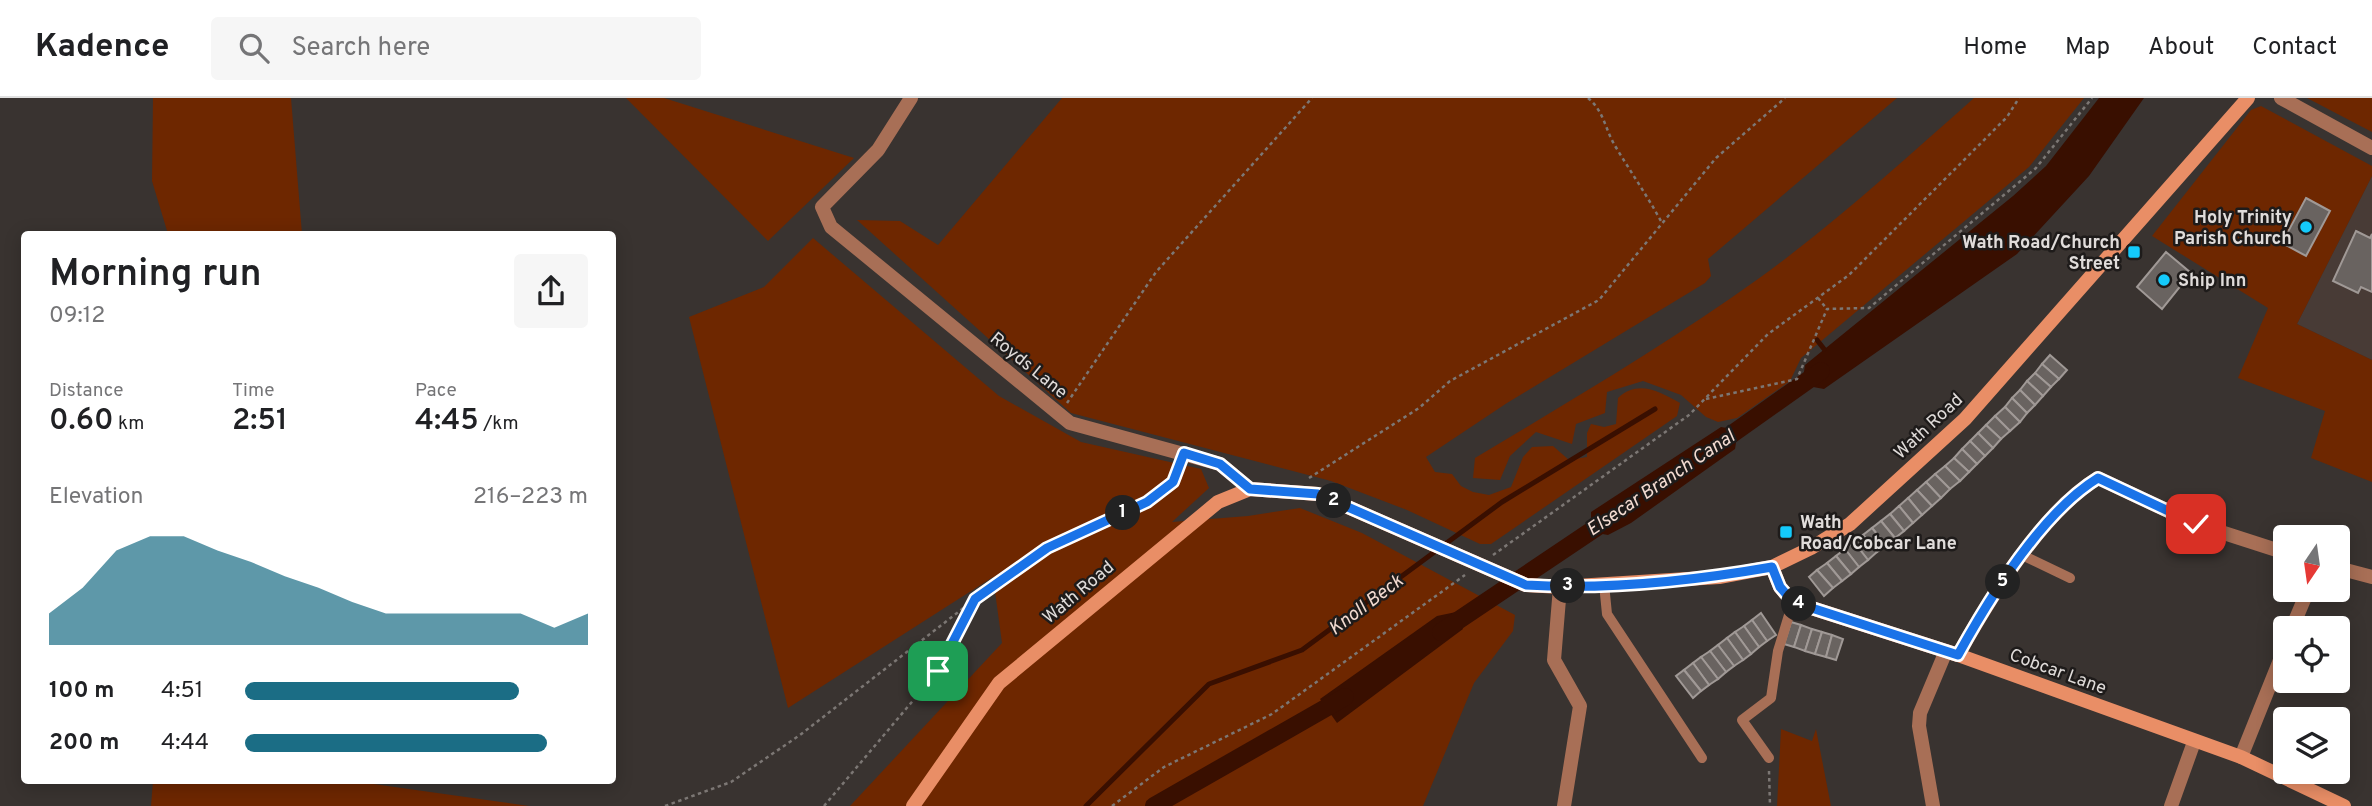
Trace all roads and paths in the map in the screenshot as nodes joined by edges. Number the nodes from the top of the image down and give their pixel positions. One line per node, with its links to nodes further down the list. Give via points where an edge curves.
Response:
1 (911, 98): 14 (street, Royds Lane, via 878,150 822,207 831,227)
2 (1312, 98): 14 (path, via 1156,272)
3 (1588, 98): 10 (path, via 1600,108 1615,147)
4 (1785, 98): 10 (path, via 1716,158)
5 (2019, 98): 11 (path, via 2007,117 1916,211)
6 (2092, 98): 12 (path, via 2036,168 1869,308)
7 (2248, 98): 21 (main road, Wath Road, via 1965,419 1850,524)
8 (2281, 98): 9 (street)
9 (2372, 148)
10 (1662, 223): 17 (path, via 1599,300 1450,382 1419,408)
11 (1818, 299): 12 (path); 13 (path, via 1768,334)
12 (1827, 309): 13 (path, via 1797,379)
13 (1704, 399): 20 (path, via 1689,415)
14 (1057, 412): 15 (street, Royds Lane, via 1070,423)
15 (1184, 453): 16 (street, Royds Lane, via 1220,464); 27 (path, via 1173,482 1147,502 1047,548)
16 (1250, 489): 17 (main road, Wath Road); 37 (main road, Wath Road, via 1218,502 999,682)
17 (1288, 491): 20 (main road, Wath Road, via 1318,494)
18 (2273, 549): 19 (street, via 2196,524 2098,478 2078,490)
19 (2022, 555): 24 (lane); 29 (street)
20 (1480, 565): 26 (main road, Wath Road, via 1526,585); 38 (path, via 1272,714 1164,767)
21 (1772, 567): 25 (main road, Wath Road, via 1719,577); 28 (main road)
22 (2350, 571): 23 (street)
23 (2372, 577)
24 (2070, 579)
25 (1604, 584): 26 (main road, Wath Road); 33 (lane, via 1607,614)
26 (1560, 587): 39 (street, via 1554,660 1580,706)
27 (975, 599): 35 (path, via 800,736 731,782); 36 (path, via 938,671)
28 (1793, 602): 29 (main road, Cobcar Lane); 34 (lane, via 1770,698 1742,720)
29 (1952, 653): 31 (main road, Cobcar Lane); 41 (street, via 1920,713)
30 (2273, 677): 32 (street)
31 (2194, 742): 32 (main road, Cobcar Lane); 42 (street)
32 (2241, 757): 43 (main road, Cobcar Lane)
33 (1702, 758)
34 (1769, 758): 40 (path)
35 (665, 806)
36 (824, 806)
37 (913, 806)
38 (1112, 806)
39 (1564, 806)
40 (1770, 806)
41 (1933, 806)
42 (2171, 806)
43 (2344, 806)

